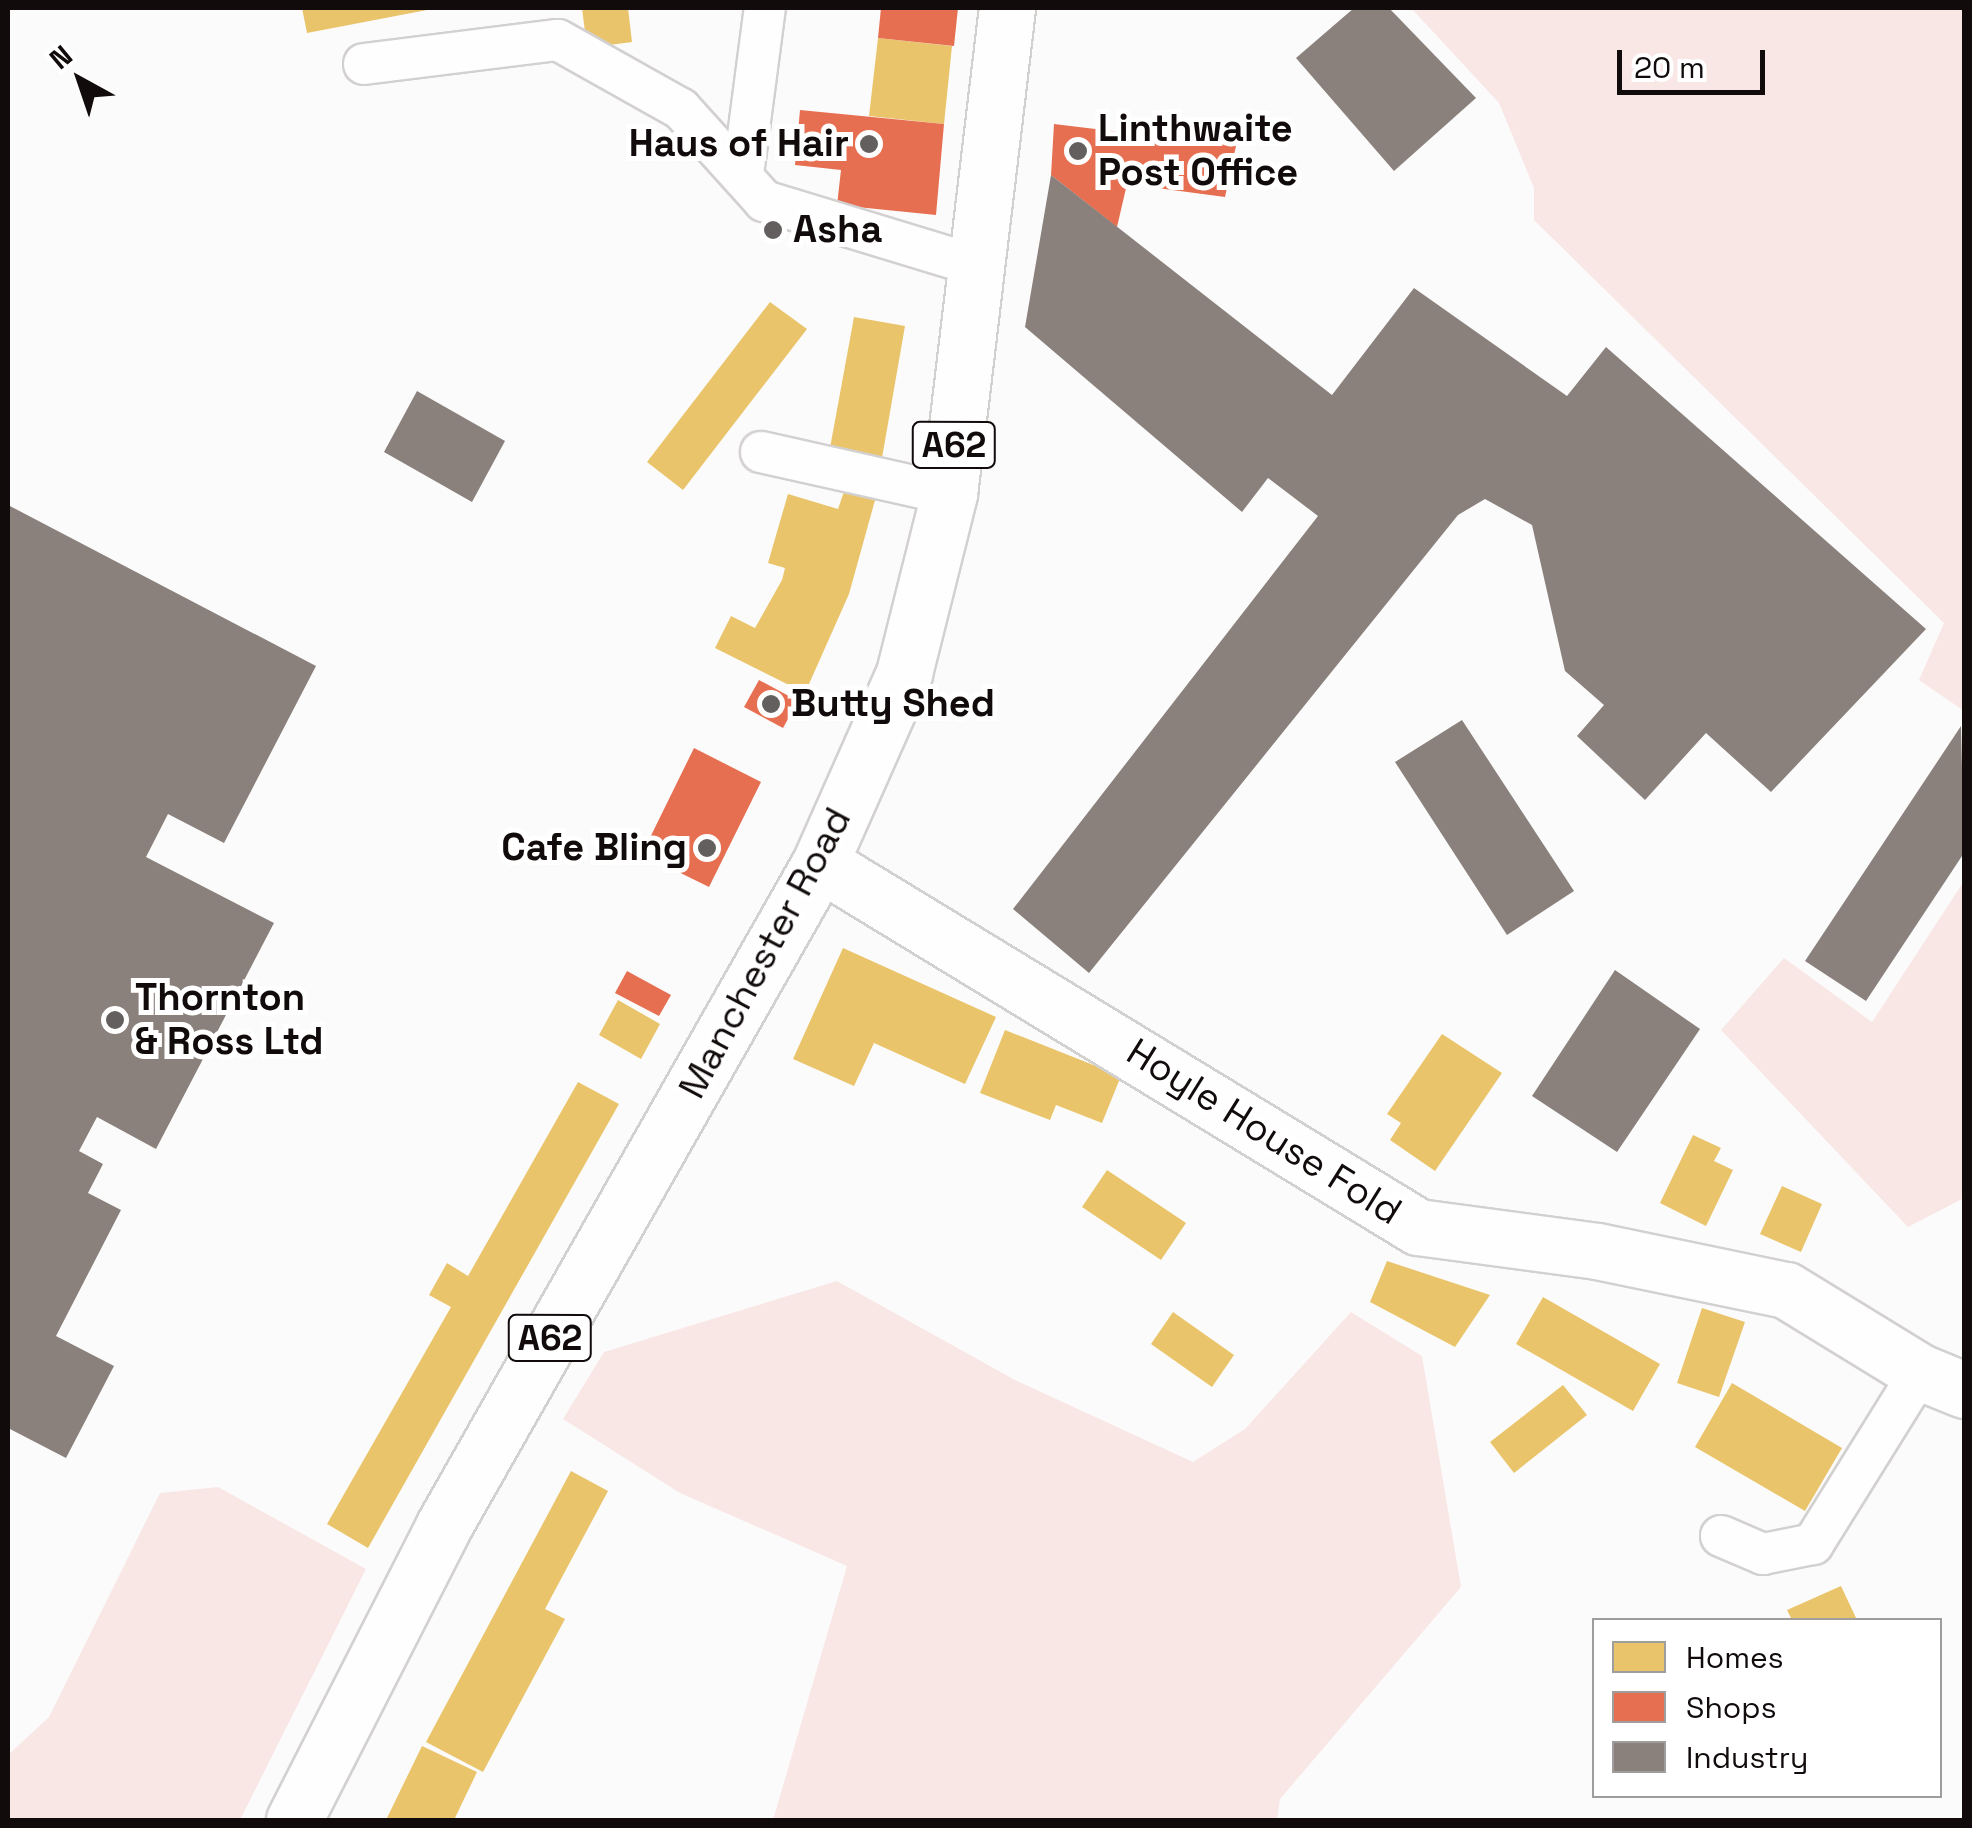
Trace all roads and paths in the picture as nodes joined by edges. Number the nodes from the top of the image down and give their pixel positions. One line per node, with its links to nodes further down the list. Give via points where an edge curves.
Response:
1 (765, 8): 4 (street)
2 (1007, 8): 5 (main road, Manchester Road / A62)
3 (364, 64): 4 (street, via 558,40 681,109)
4 (743, 174): 5 (street, via 764,201)
5 (981, 267): 7 (main road, Manchester Road / A62)
6 (761, 452): 7 (street)
7 (949, 494): 8 (main road, Manchester Road / A62, via 904,673)
8 (820, 863): 9 (main road, Hoyle House Fold, via 1418,1228 1597,1252 1786,1290); 11 (main road, Manchester Road / A62, via 443,1527)
9 (1942, 1381): 10 (street, via 1813,1544 1763,1554)
10 (1721, 1536)
11 (294, 1820)

